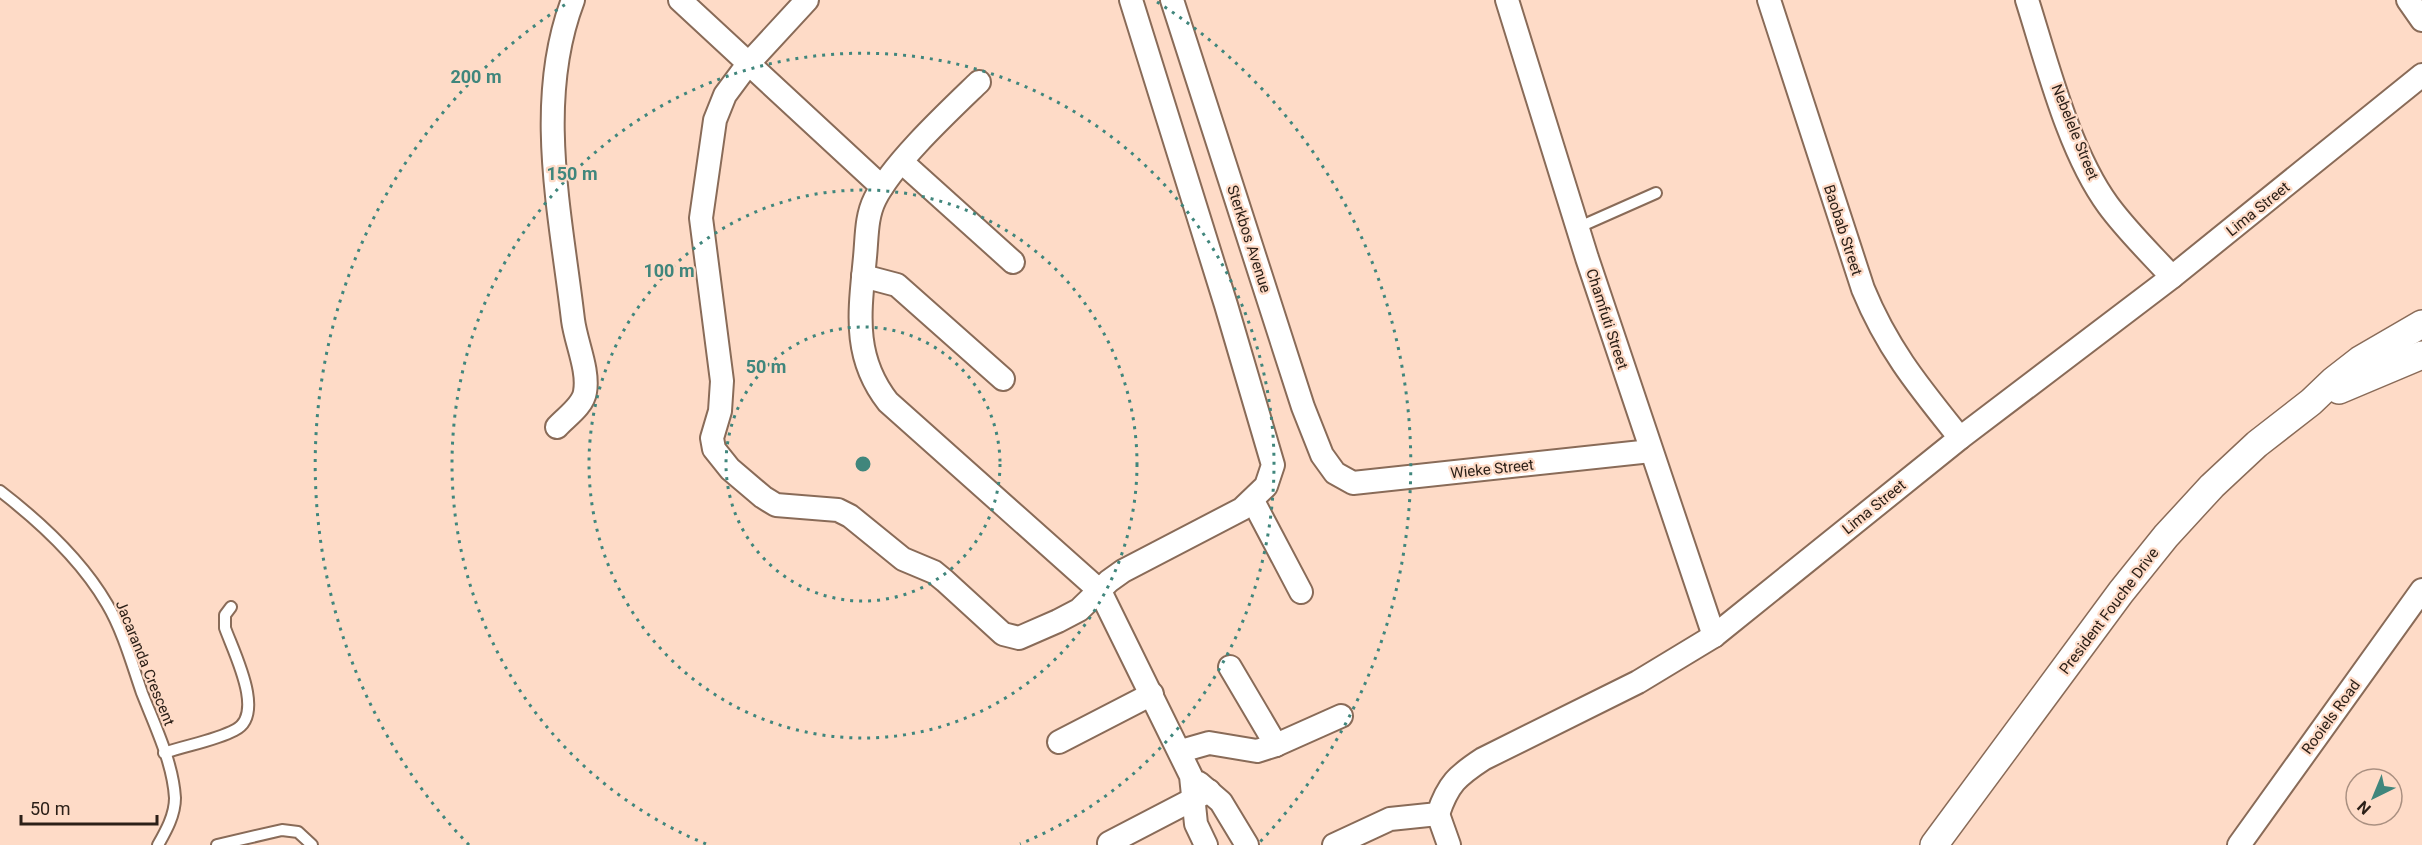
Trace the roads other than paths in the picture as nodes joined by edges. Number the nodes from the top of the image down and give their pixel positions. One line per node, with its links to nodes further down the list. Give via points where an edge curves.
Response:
1 (573, 0): 25 (street, via 556,68 551,132 585,393 575,410)
2 (680, 0): 11 (street)
3 (807, 0): 11 (street)
4 (1131, 0): 30 (street, via 1273,465 1266,486)
5 (1172, 0): 28 (street, Sterkbos Avenue, via 1303,406 1322,454)
6 (1507, 0): 17 (street, Chamfuti Street)
7 (1769, 0): 26 (street, Baobab Street, via 1877,324 1902,366)
8 (2027, 0): 20 (street, Nebelele Street, via 2071,132 2091,177 2108,205)
9 (2408, 0): 10 (street)
10 (2422, 20)
11 (748, 64): 15 (street); 32 (street, via 725,95 715,120 701,218 722,381 723,397 712,438 720,459 776,505 838,510 850,516 903,559 945,581 1009,637 1019,638 1059,621)
12 (2422, 75): 20 (street, Lima Street)
13 (979, 82): 14 (street)
14 (903, 163): 15 (street); 18 (street)
15 (882, 187): 19 (street, via 869,215)
16 (1656, 193): 17 (lane)
17 (1577, 228): 27 (street, Chamfuti Street)
18 (1013, 262)
19 (863, 276): 23 (street, via 897,285); 32 (street, via 861,342 874,384 888,402)
20 (2172, 278): 26 (street, Lima Street)
21 (2422, 324): 24 (street, President Fouche Drive, via 2360,360)
22 (2422, 355): 24 (street, President Fouche Drive)
23 (1003, 379)
24 (2311, 402): 53 (street, President Fouche Drive, via 2257,444 2166,536)
25 (557, 427)
26 (1960, 438): 35 (street, Lima Street)
27 (1651, 451): 28 (street, Wieke Street, via 1397,480 1353,483); 35 (street, Chamfuti Street)
28 (1335, 473)
29 (0, 491): 42 (lane, Jacaranda Crescent, via 52,537 107,604)
30 (1253, 501): 32 (street, via 1123,572); 33 (street)
31 (2422, 590): 54 (street, Rooiels Road)
32 (1100, 591): 37 (street)
33 (1300, 592)
34 (231, 607): 42 (lane, via 225,615 225,628 250,702 249,717 237,730)
35 (1714, 636): 44 (street, Lima Street, via 1638,682 1483,759 1459,775 1445,793)
36 (1230, 667): 40 (street)
37 (1152, 694): 39 (street); 41 (street)
38 (1341, 716): 40 (street)
39 (1059, 742)
40 (1276, 746): 41 (street, via 1257,751 1209,743)
41 (1181, 751): 43 (street)
42 (164, 753): 46 (lane, Jacaranda Crescent, via 175,800 169,826)
43 (1201, 796): 45 (street); 49 (street, via 1196,824); 50 (street, via 1221,802)
44 (1438, 814): 51 (street, via 1390,819); 52 (street)
45 (1109, 843)
46 (158, 845)
47 (217, 845): 48 (lane, via 282,830 298,832)
48 (312, 845)
49 (1206, 845)
50 (1247, 845)
51 (1334, 845)
52 (1449, 845)
53 (1934, 845)
54 (2239, 845)

